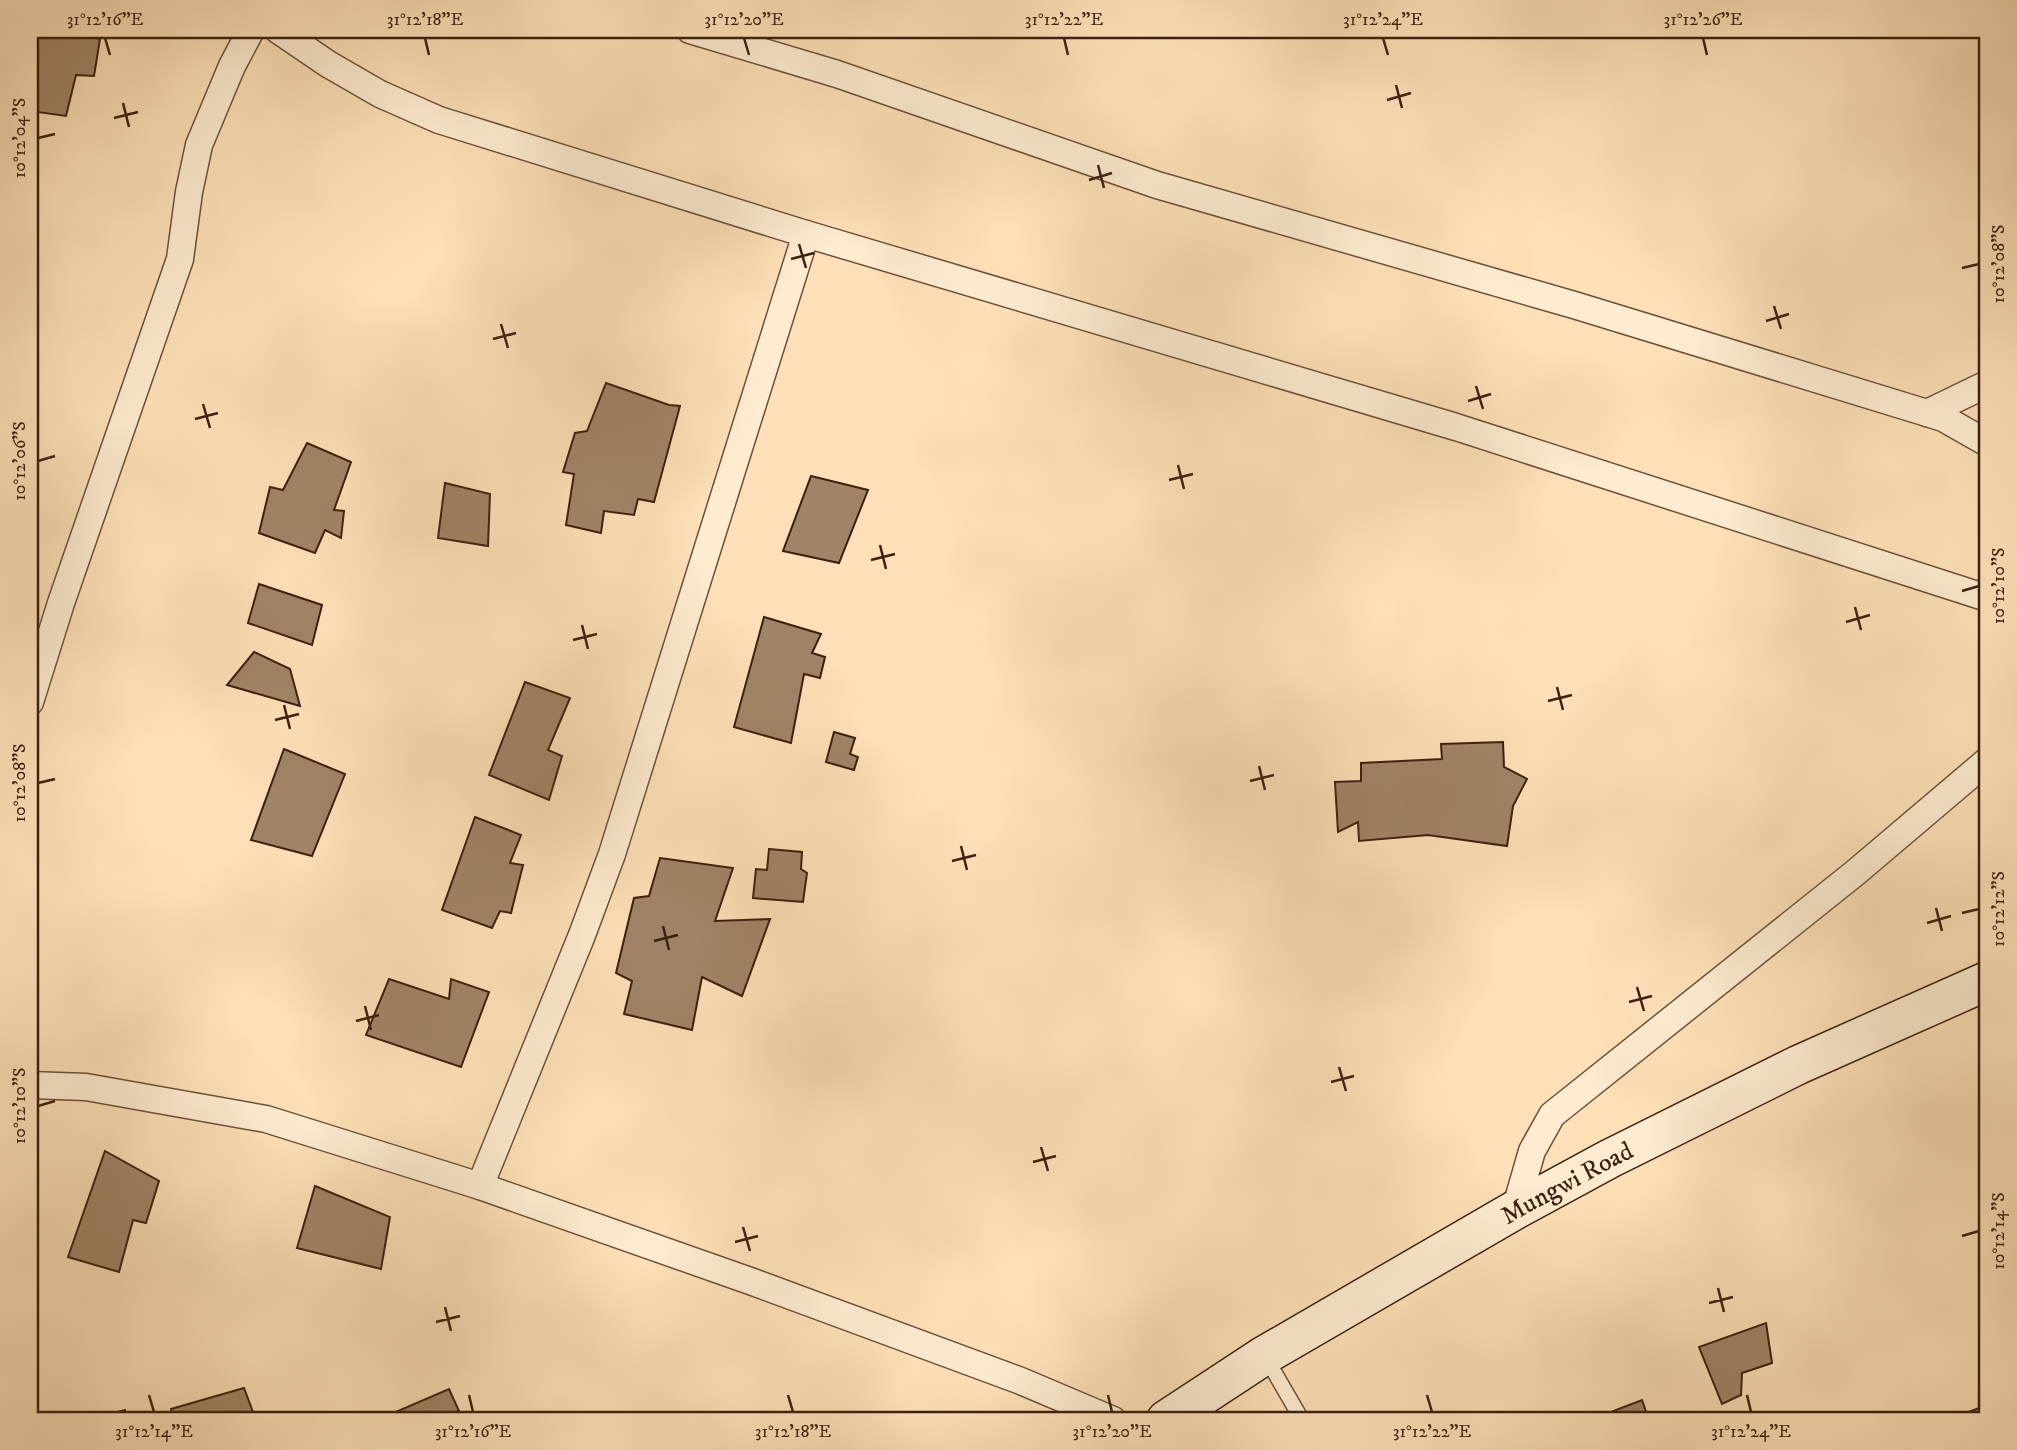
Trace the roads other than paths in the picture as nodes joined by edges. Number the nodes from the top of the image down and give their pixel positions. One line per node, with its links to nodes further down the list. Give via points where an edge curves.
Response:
1 (251, 30): 9 (street, via 198,145 180,259)
2 (278, 30): 4 (street, via 380,94 439,120)
3 (690, 30): 6 (street, via 837,74 1157,185)
4 (806, 234): 8 (street, via 1456,427); 13 (street, via 612,854)
5 (1987, 384): 6 (street)
6 (1927, 413): 7 (street)
7 (1987, 443)
8 (1987, 598)
9 (30, 702)
10 (1987, 761): 14 (street, via 1855,873 1552,1115 1531,1151)
11 (1987, 981): 14 (main road, Mungwi Road, via 1798,1065 1609,1158)
12 (30, 1084): 13 (street, via 86,1087 266,1119)
13 (480, 1186): 16 (street, via 753,1282)
14 (1516, 1210): 15 (main road, Mungwi Road)
15 (1265, 1355): 17 (main road, Mungwi Road); 18 (lane)
16 (1114, 1420)
17 (1166, 1420)
18 (1302, 1420)

